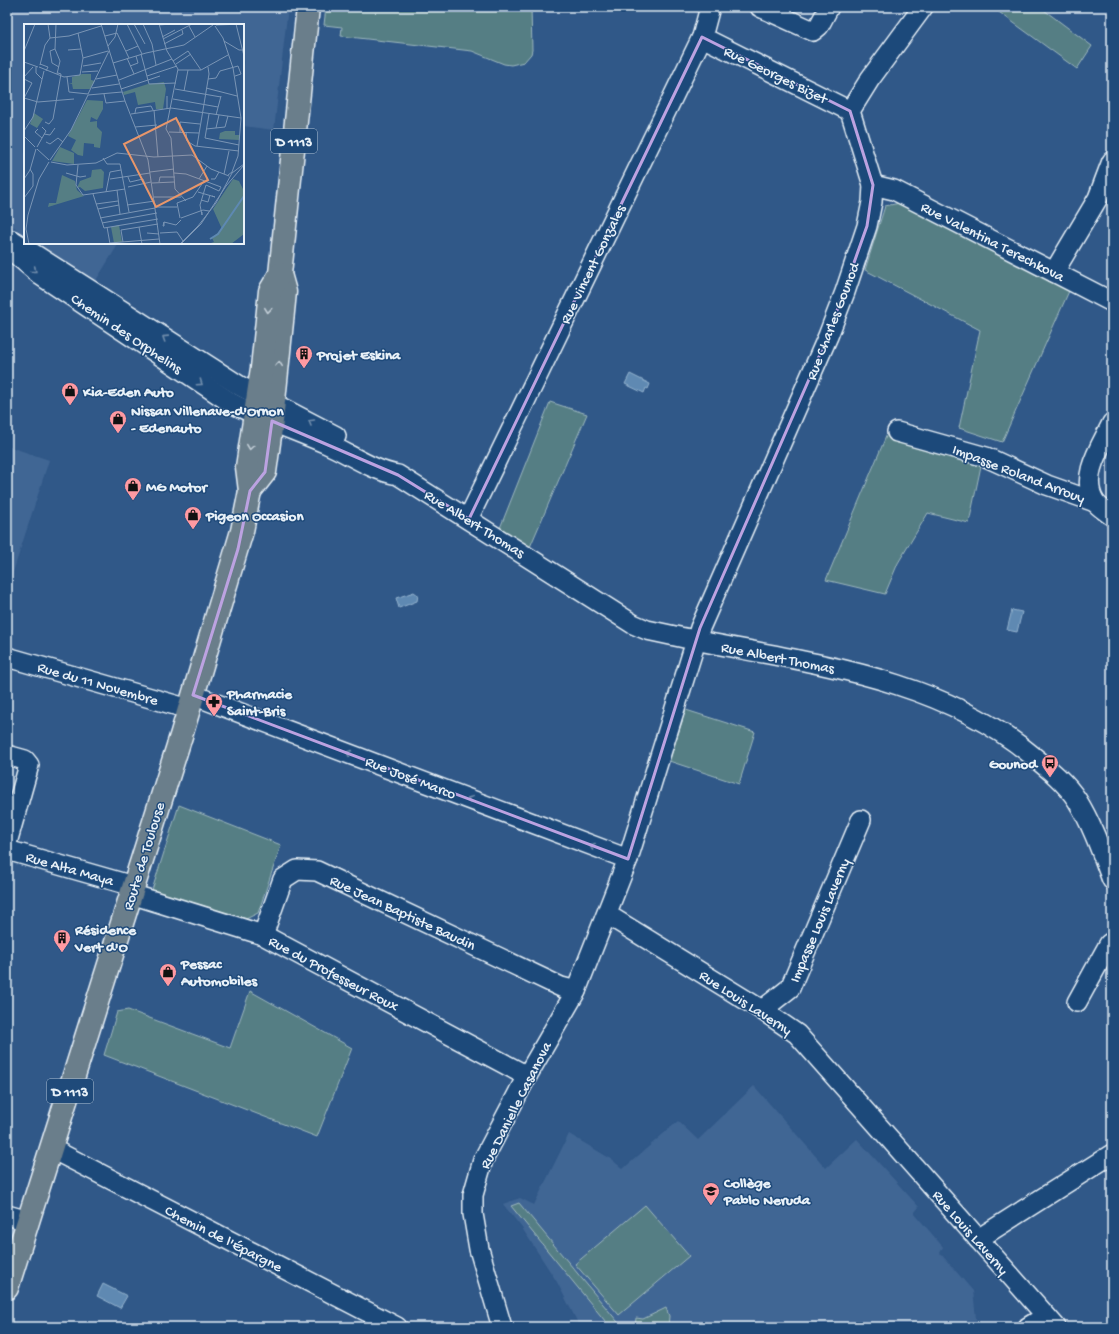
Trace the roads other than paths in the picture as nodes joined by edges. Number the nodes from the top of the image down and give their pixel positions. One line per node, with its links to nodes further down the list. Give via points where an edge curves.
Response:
1 (308, 7): 14 (main road, Route de Toulouse / D 1113, via 280,274 286,292)
2 (710, 7): 6 (street, Rue Vincent Gonzales)
3 (760, 7): 4 (street, via 813,31 819,26)
4 (829, 7)
5 (923, 7): 7 (street, via 870,79)
6 (702, 37): 7 (street, Rue Georges Bizet); 19 (street, Rue Vincent Gonzales)
7 (850, 111): 9 (street, Rue Charles Gounod)
8 (1112, 162): 12 (street, via 1098,198)
9 (873, 185): 12 (street, Rue Valentina Terechkova, via 894,190); 20 (street, Rue Charles Gounod, via 867,226 835,320)
10 (7, 238): 14 (street, Chemin des Orphelins, one-way to 10, via 214,369 19,243)
11 (7, 243): 14 (street, Chemin des Orphelins, one-way to 14, via 22,260 52,283 204,385)
12 (1054, 272): 13 (street, Rue Valentina Terechkova)
13 (1112, 302)
14 (264, 408): 19 (street, Rue Albert Thomas, via 328,444 383,471 398,475); 22 (main road, Route de Toulouse / D 1113, via 265,472 250,491 239,543)
15 (1112, 423): 17 (street, via 1092,467 1088,485)
16 (896, 432): 17 (street, Impasse Roland Arrouy, via 986,457 1047,485)
17 (1096, 502): 18 (street)
18 (1112, 516)
19 (468, 519): 20 (street, Rue Albert Thomas, via 634,624 647,630)
20 (696, 640): 27 (street); 28 (street, Rue Albert Thomas, via 852,671 950,704 981,719 1005,733 1056,775 1076,800 1093,831)
21 (7, 657): 22 (street, Rue du 11 Novembre)
22 (191, 702): 27 (street, Rue José Marco, one-way to 22); 29 (main road, Route de Toulouse / D 1113)
23 (7, 755): 25 (street, via 25,760 29,765)
24 (861, 820): 35 (street, Impasse Louis Laverny, via 790,988)
25 (7, 843)
26 (7, 850): 29 (street, Rue Alta Maya)
27 (628, 859): 30 (street)
28 (1112, 880)
29 (132, 890): 31 (street, Rue du Professeur Roux); 37 (main road, Route de Toulouse / D 1113)
30 (608, 915): 33 (street, Rue Danielle Casanova); 35 (street, Rue Louis Laverny)
31 (263, 935): 33 (street, Rue Jean Baptiste Baudin, via 283,879 297,870 317,871 561,987); 36 (street, Rue du Professeur Roux)
32 (1112, 942): 34 (street, via 1108,944)
33 (576, 990): 36 (street, Rue Danielle Casanova)
34 (1077, 1002)
35 (762, 1010): 41 (street, Rue Louis Laverny, via 797,1034)
36 (527, 1076): 45 (street, Rue Danielle Casanova, via 483,1160 473,1195 476,1238)
37 (52, 1149): 40 (main road, Route de Toulouse / D 1113); 44 (street, Chemin de l'Épargne)
38 (1112, 1154): 41 (street)
39 (7, 1214): 40 (street)
40 (28, 1221): 42 (main road, Route de Toulouse / D 1113)
41 (978, 1239): 43 (street, Rue Louis Laverny)
42 (7, 1288)
43 (1051, 1321): 46 (street)
44 (397, 1327)
45 (502, 1327)
46 (1028, 1327)

